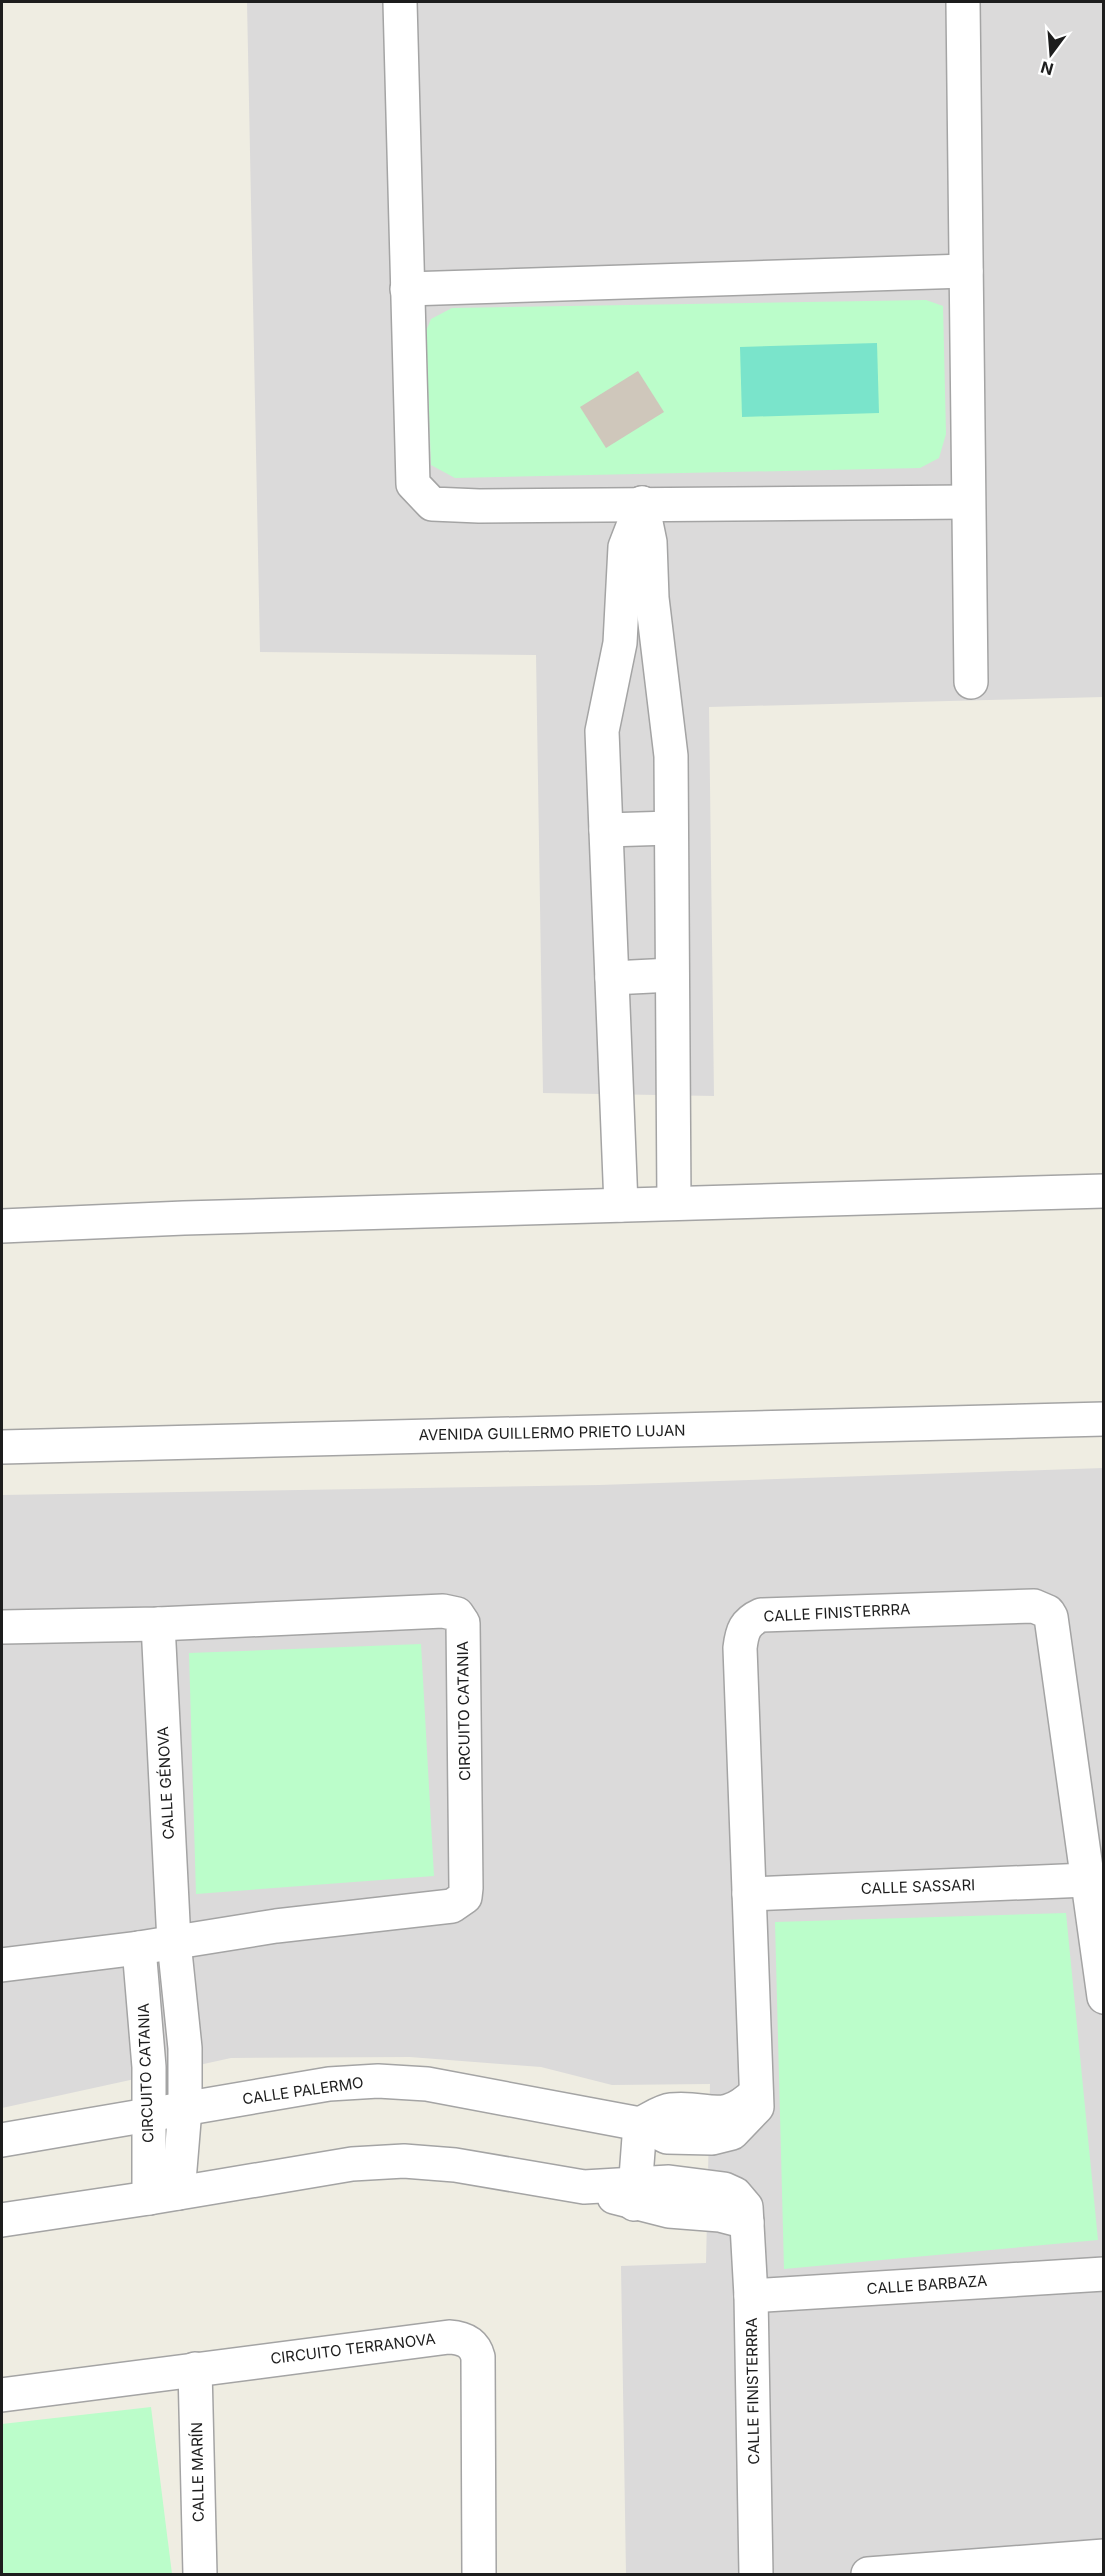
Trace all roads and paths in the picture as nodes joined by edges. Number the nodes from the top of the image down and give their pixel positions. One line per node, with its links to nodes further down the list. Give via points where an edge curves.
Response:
1 (400, 2): 4 (street)
2 (963, 2): 3 (street)
3 (966, 271): 4 (street); 5 (street)
4 (407, 289): 6 (street, via 412,484 432,504)
5 (968, 502): 6 (street); 7 (street)
6 (642, 503): 8 (street, via 650,542 652,598 671,756); 9 (street, via 625,547 620,644 602,731)
7 (971, 682)
8 (672, 828): 9 (street); 10 (street)
9 (606, 830): 11 (street)
10 (672, 975): 11 (street); 13 (street)
11 (612, 978): 14 (street)
12 (1104, 1191): 13 (street)
13 (674, 1203): 14 (street)
14 (621, 1206): 15 (street)
15 (2, 1226)
16 (1104, 1419): 17 (street, AVENIDA GUILLERMO PRIETO LUJAN)
17 (2, 1447)
18 (158, 1624): 19 (street, CIRCUITO CATANIA); 22 (street, CALLE GÉNOVA); 22 (street, CIRCUITO CATANIA, via 443,1611 457,1614 463,1623 465,1897 452,1906)
19 (2, 1627)
20 (1087, 1880): 21 (street, CALLE SASSARI); 21 (street, CALLE FINISTERRRA, via 1048,1612 1034,1606 761,1615 745,1625 740,1648); 25 (street, CALLE FINISTERRRA)
21 (749, 1894): 26 (street, CALLE FINISTERRRA)
22 (174, 1942): 23 (street, CIRCUITO CATANIA); 27 (street, via 185,2048)
23 (139, 1948): 24 (street, CIRCUITO CATANIA); 28 (street, CIRCUITO CATANIA)
24 (2, 1965)
25 (1104, 1997)
26 (756, 2093): 29 (street, via 728,2113 669,2110); 30 (street, CALLE FINISTERRRA, via 757,2107)
27 (185, 2109): 28 (street, CALLE PALERMO); 29 (street, CALLE PALERMO, via 329,2084 378,2081 459,2089); 33 (street)
28 (149, 2115): 31 (street, CALLE PALERMO); 33 (street, CIRCUITO CATANIA)
29 (640, 2124): 30 (street, CALLE PALERMO, via 667,2137 694,2138 732,2133); 32 (street)
30 (741, 2125)
31 (2, 2140)
32 (635, 2193): 33 (street, via 404,2162 352,2164); 36 (street, CALLE FINISTERRRA, via 669,2182 724,2189 742,2200)
33 (164, 2196): 34 (street)
34 (2, 2220)
35 (1104, 2274): 36 (street, CALLE BARBAZA)
36 (752, 2296): 42 (street, CALLE FINISTERRRA)
37 (195, 2369): 38 (street, CIRCUITO TERRANOVA); 40 (street, CALLE MARÍN); 41 (street, CIRCUITO TERRANOVA, via 449,2337 468,2341 478,2357)
38 (2, 2395)
39 (1104, 2556): 43 (street)
40 (200, 2574)
41 (479, 2574)
42 (756, 2574)
43 (868, 2574)

